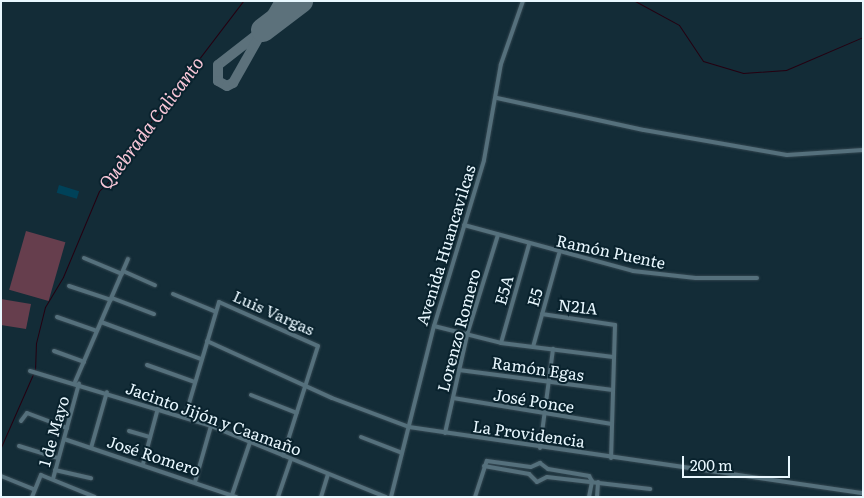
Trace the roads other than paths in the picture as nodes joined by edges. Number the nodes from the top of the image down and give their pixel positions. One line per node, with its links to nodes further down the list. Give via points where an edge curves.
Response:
1 (523, 1): 2 (street, Avenida Huancavilcas, via 507,42)
2 (496, 98): 3 (street, via 644,130 787,155); 4 (street, Avenida Huancavilcas, via 484,160)
3 (863, 150)
4 (464, 225): 5 (street, Ramón Puente); 21 (street, Avenida Huancavilcas)
5 (498, 235): 6 (street, Ramón Puente); 23 (street, Lorenzo Romero)
6 (529, 245): 7 (street, Ramón Puente); 25 (street, E5A)
7 (559, 254): 11 (street, Ramón Puente, via 666,276); 18 (street, E5)
8 (84, 258): 10 (street)
9 (128, 259): 10 (street, 1 de Mayo)
10 (122, 272): 12 (street); 15 (street, 1 de Mayo)
11 (757, 278)
12 (154, 285)
13 (69, 286): 15 (street)
14 (173, 294): 16 (street)
15 (111, 299): 17 (street); 20 (street, 1 de Mayo)
16 (214, 311): 24 (street); 38 (street, Luis Vargas, via 219,302 318,345)
17 (154, 314)
18 (542, 314): 26 (street, E5); 29 (street, N21A, via 612,322)
19 (57, 317): 22 (street)
20 (101, 322): 22 (street, 1 de Mayo); 30 (street)
21 (434, 326): 23 (street); 50 (street, Avenida Huancavilcas)
22 (97, 331): 31 (street, 1 de Mayo)
23 (467, 335): 25 (street); 33 (street, Lorenzo Romero)
24 (206, 342): 30 (street); 38 (street, La Providencia)
25 (501, 343): 26 (street)
26 (532, 346): 27 (street)
27 (553, 349): 29 (street); 37 (street)
28 (54, 350): 31 (street)
29 (613, 357): 39 (street)
30 (201, 359): 36 (street)
31 (84, 362): 35 (street, 1 de Mayo)
32 (147, 365): 36 (street)
33 (460, 370): 37 (street, Ramón Egas); 42 (street, Lorenzo Romero)
34 (32, 371): 35 (street, Jacinto Jijón y Caamaño)
35 (77, 382): 40 (street, Jacinto Jijón y Caamaño); 51 (street, 1 de Mayo)
36 (195, 382): 46 (street)
37 (549, 383): 39 (street, Ramón Egas); 45 (street)
38 (305, 385): 44 (street); 50 (street, La Providencia)
39 (612, 390): 48 (street)
40 (107, 392): 43 (street, Jacinto Jijón y Caamaño); 59 (street)
41 (251, 395): 44 (street)
42 (453, 398): 45 (street, José Ponce); 53 (street, Lorenzo Romero)
43 (158, 408): 46 (street, Jacinto Jijón y Caamaño); 54 (street)
44 (297, 413): 62 (street)
45 (545, 414): 48 (street, José Ponce); 60 (street)
46 (185, 418): 49 (street, Jacinto Jijón y Caamaño)
47 (21, 421): 51 (street, via 27,413)
48 (612, 424): 64 (street)
49 (211, 426): 57 (street, Jacinto Jijón y Caamaño); 78 (street)
50 (409, 427): 53 (street, La Providencia); 61 (street, Avenida Huancavilcas)
51 (67, 428): 56 (street, 1 de Mayo)
52 (129, 430): 54 (street)
53 (445, 433): 60 (street, La Providencia)
54 (150, 437): 66 (street)
55 (361, 437): 61 (street)
56 (64, 439): 59 (street, José Romero); 63 (street, 1 de Mayo)
57 (250, 442): 62 (street, Jacinto Jijón y Caamaño); 83 (street)
58 (19, 446): 63 (street)
59 (91, 448): 66 (street, José Romero)
60 (540, 448): 64 (street, La Providencia)
61 (402, 453): 89 (street, Avenida Huancavilcas)
62 (283, 456): 65 (street, Jacinto Jijón y Caamaño)
63 (58, 458): 70 (street, 1 de Mayo)
64 (611, 458): 82 (street, La Providencia)
65 (291, 459): 71 (street, Jacinto Jijón y Caamaño); 86 (street)
66 (143, 464): 78 (street, José Romero)
67 (484, 466): 68 (street, via 492,461); 72 (street); 90 (street)
68 (531, 467): 69 (street, via 540,463); 72 (street)
69 (548, 469): 74 (street); 77 (street, via 589,476)
70 (55, 470): 75 (street); 76 (street, 1 de Mayo)
71 (328, 474): 87 (street); 88 (street, Jacinto Jijón y Caamaño)
72 (529, 474): 74 (street, via 537,482)
73 (1, 476): 80 (street)
74 (547, 477): 77 (street)
75 (92, 478)
76 (52, 479): 80 (street, 1 de Mayo, via 38,475); 85 (street)
77 (592, 481): 79 (street); 91 (street)
78 (195, 482): 83 (street, José Romero)
79 (598, 482): 81 (street); 92 (street)
80 (34, 489): 84 (street)
81 (650, 489)
82 (863, 493)
83 (234, 496)
84 (32, 497)
85 (96, 497)
86 (278, 497)
87 (320, 497)
88 (386, 497)
89 (391, 497)
90 (475, 497)
91 (589, 497)
92 (597, 497)

